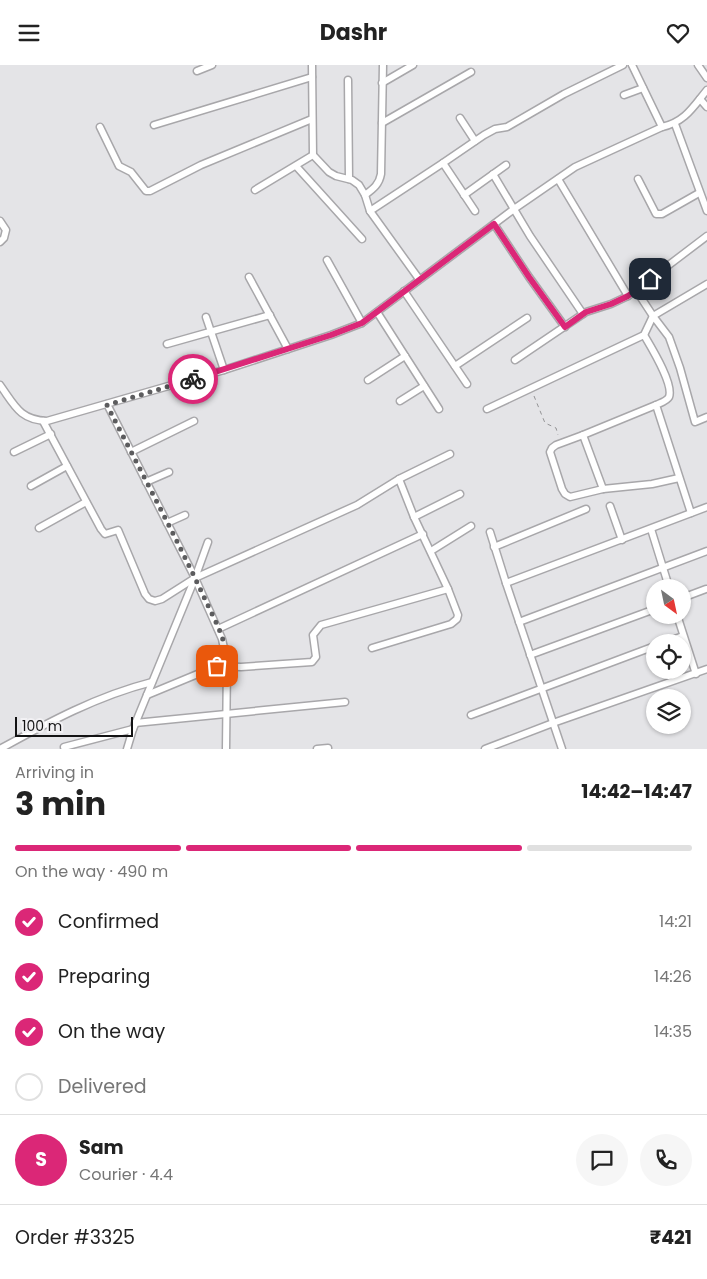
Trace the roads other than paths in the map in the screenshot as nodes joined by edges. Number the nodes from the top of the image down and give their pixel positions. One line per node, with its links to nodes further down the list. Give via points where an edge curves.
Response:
1 (212, 65): 8 (street)
2 (312, 65): 10 (street)
3 (383, 65): 13 (street)
4 (412, 65): 13 (street)
5 (623, 65): 26 (street, via 507,127 495,129)
6 (632, 65): 14 (street)
7 (698, 65): 11 (street)
8 (197, 71)
9 (471, 72): 21 (street)
10 (312, 77): 20 (street); 23 (street)
11 (707, 78)
12 (348, 80): 32 (street)
13 (382, 83): 21 (street)
14 (643, 87): 16 (street); 25 (street)
15 (707, 90): 17 (street)
16 (624, 95)
17 (700, 99): 18 (street); 22 (street)
18 (707, 107)
19 (460, 118): 26 (street)
20 (312, 119): 24 (street, via 201,165 150,191 146,191 131,172 122,169); 27 (street)
21 (382, 123): 37 (street, via 379,181)
22 (675, 124): 25 (street); 36 (street)
23 (154, 125)
24 (100, 127)
25 (662, 127): 33 (street, via 576,167)
26 (474, 141): 28 (street)
27 (313, 155): 30 (street); 32 (street, via 329,172)
28 (442, 163): 38 (street); 40 (street)
29 (506, 165): 31 (street)
30 (296, 166): 35 (street); 46 (street)
31 (493, 174): 38 (street); 39 (street)
32 (349, 179): 37 (street)
33 (558, 179): 39 (street); 54 (street)
34 (638, 179): 36 (street, via 656,214)
35 (255, 190)
36 (700, 193): 42 (street)
37 (365, 195): 40 (street)
38 (464, 195): 41 (street)
39 (514, 209): 44 (street); 56 (street)
40 (370, 211): 50 (street)
41 (475, 211)
42 (707, 211)
43 (0, 221): 47 (street, via 6,230)
44 (494, 224): 50 (street); 62 (street)
45 (707, 237): 52 (street)
46 (362, 239)
47 (0, 242)
48 (326, 260): 61 (street)
49 (249, 277): 57 (street)
50 (419, 279): 53 (street)
51 (707, 284): 58 (street)
52 (636, 290): 54 (street); 58 (street)
53 (404, 291): 55 (street); 69 (street)
54 (628, 296): 56 (street)
55 (376, 312): 61 (street); 67 (street)
56 (583, 314): 62 (street)
57 (270, 315): 63 (street); 66 (street)
58 (653, 316): 64 (street); 80 (street, via 669,337 695,422)
59 (206, 317): 63 (street)
60 (527, 318): 69 (street)
61 (362, 323): 66 (street)
62 (565, 327): 68 (street)
63 (210, 332): 65 (street); 70 (street)
64 (644, 335): 77 (street, via 666,376 670,395); 79 (street)
65 (167, 344)
66 (288, 349): 70 (street)
67 (405, 356): 71 (street); 74 (street)
68 (515, 360)
69 (455, 366): 72 (street)
70 (224, 371): 76 (street)
71 (368, 379)
72 (467, 384)
73 (0, 385): 81 (street, via 23,415 33,421)
74 (424, 386): 75 (street); 78 (street)
75 (400, 401)
76 (107, 405): 81 (street); 86 (street)
77 (656, 405): 84 (street); 90 (street)
78 (439, 409)
79 (487, 409)
80 (707, 417)
81 (43, 421): 83 (street)
82 (194, 421): 86 (street)
83 (51, 434): 85 (street); 88 (street)
84 (583, 435): 94 (street); 94 (street, via 561,443 550,453 565,495 575,497)
85 (14, 452)
86 (131, 452): 92 (street)
87 (450, 454): 91 (street)
88 (67, 466): 93 (street); 96 (street)
89 (169, 472): 92 (street)
90 (679, 478): 94 (street); 100 (street)
91 (399, 479): 102 (street); 115 (street, via 357,505)
92 (146, 483): 103 (street)
93 (31, 486)
94 (602, 489)
95 (460, 494): 102 (street)
96 (86, 501): 105 (street); 115 (street, via 105,533 118,530 149,599 162,599)
97 (610, 506): 109 (street)
98 (707, 507): 100 (street)
99 (586, 509): 111 (street)
100 (691, 513): 106 (street)
101 (185, 515): 103 (street)
102 (414, 517): 108 (street)
103 (167, 523): 115 (street)
104 (471, 526): 112 (street)
105 (39, 528)
106 (651, 529): 109 (street); 114 (street)
107 (490, 531): 111 (street)
108 (423, 534): 112 (street); 123 (street)
109 (622, 540): 117 (street)
110 (208, 542): 115 (street)
111 (494, 547): 117 (street)
112 (431, 551): 118 (street)
113 (707, 551): 114 (street)
114 (664, 569): 116 (street); 122 (street)
115 (195, 578): 123 (street); 131 (street)
116 (667, 579)
117 (506, 583): 122 (street)
118 (448, 589): 124 (street, via 458,615 454,621); 128 (street, via 321,625 313,635 316,657 312,662)
119 (706, 589): 120 (street)
120 (691, 595)
121 (646, 612): 126 (street)
122 (520, 622): 126 (street)
123 (218, 629): 128 (street)
124 (372, 647)
125 (646, 649): 132 (street)
126 (530, 655): 132 (street)
127 (691, 659): 130 (street)
128 (227, 666): 133 (street, via 212,667); 135 (street)
129 (707, 669): 130 (street)
130 (696, 674): 137 (street)
131 (152, 682): 133 (street); 141 (street, via 85,705)
132 (542, 688): 136 (street); 137 (street)
133 (147, 695): 138 (street)
134 (345, 703): 135 (street)
135 (226, 714): 138 (street); 143 (street)
136 (471, 715)
137 (553, 723): 145 (street); 146 (street)
138 (134, 726): 139 (street); 142 (street)
139 (64, 747)
140 (328, 748): 144 (street)
141 (0, 749)
142 (127, 749)
143 (226, 749)
144 (317, 749)
145 (485, 749)
146 (562, 749)

